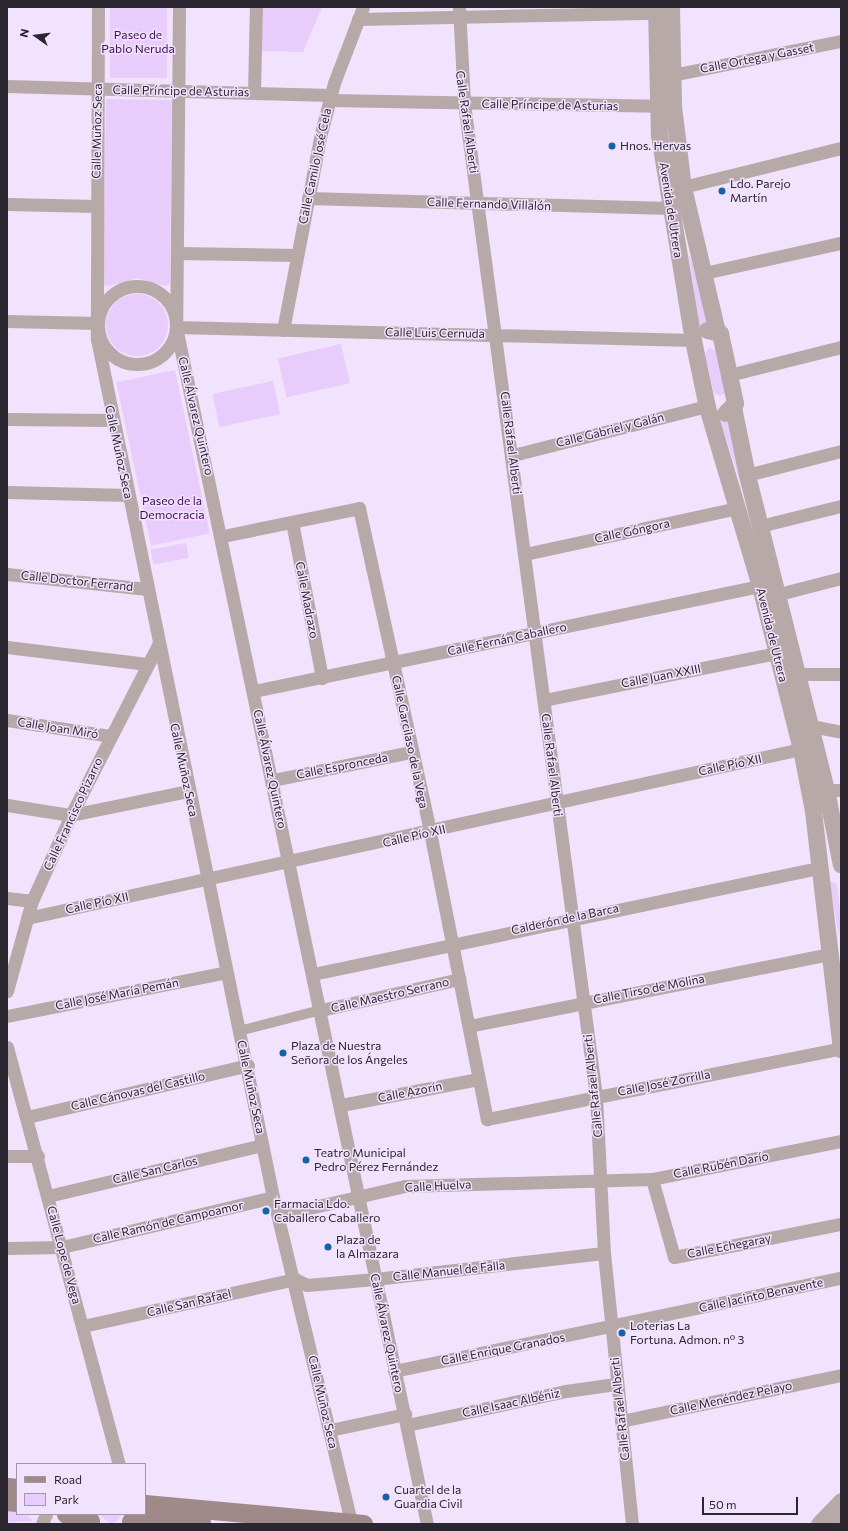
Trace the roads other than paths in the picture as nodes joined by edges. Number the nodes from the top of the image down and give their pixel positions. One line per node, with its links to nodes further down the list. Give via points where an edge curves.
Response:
1 (98, 7): 10 (street, Calle Muñoz Seca)
2 (179, 7): 11 (street, Calle Álvarez Quintero)
3 (256, 7): 12 (street)
4 (661, 9): 5 (street); 8 (street, Avenida de Utrera); 15 (street, Avenida de Utrera)
5 (459, 11): 6 (street); 14 (street, Calle Rafael Alberti)
6 (360, 13): 13 (street, Calle Camilo José Cela)
7 (841, 41): 8 (street, Calle Ortega y Gasset)
8 (672, 75): 15 (street, Avenida de Utrera)
9 (7, 86): 10 (street, Calle Príncipe de Asturias)
10 (98, 89): 11 (street, Calle Príncipe de Asturias); 21 (street, Calle Muñoz Seca)
11 (178, 90): 12 (street, Calle Príncipe de Asturias); 24 (street, Calle Álvarez Quintero)
12 (254, 92): 13 (street, Calle Príncipe de Asturias)
13 (330, 98): 14 (street, Calle Príncipe de Asturias); 18 (street, Calle Camilo José Cela)
14 (464, 103): 15 (street, Calle Príncipe de Asturias); 20 (street, Calle Rafael Alberti)
15 (665, 106): 17 (street, Avenida de Utrera); 22 (street, Avenida de Utrera)
16 (841, 148): 17 (street)
17 (683, 187): 26 (street, Avenida de Utrera)
18 (308, 198): 20 (street, Calle Fernando Villalón); 25 (street, Calle Camilo José Cela)
19 (7, 204): 21 (street)
20 (480, 204): 22 (street, Calle Fernando Villalón); 32 (street, Calle Rafael Alberti)
21 (95, 206): 28 (street, Calle Muñoz Seca)
22 (670, 208): 33 (street, Avenida de Utrera)
23 (841, 243): 26 (street)
24 (177, 253): 25 (street); 29 (street, Calle Álvarez Quintero)
25 (297, 255): 30 (street, Calle Camilo José Cela)
26 (704, 273): 31 (street, Avenida de Utrera)
27 (7, 322): 28 (street)
28 (98, 323): 29 (street, via 100,312 110,297 137,286 164,297 174,312); 29 (street, via 106,349 115,358 134,364 147,363 164,353 174,338); 39 (street, Calle Muñoz Seca, via 97,339)
29 (176, 327): 30 (street, Calle Luis Cernuda); 49 (street, Calle Álvarez Quintero)
30 (283, 330): 32 (street, Calle Luis Cernuda)
31 (717, 332): 33 (street, via 701,331); 35 (street, Avenida de Utrera)
32 (497, 334): 33 (street, Calle Luis Cernuda); 41 (street, Calle Rafael Alberti)
33 (693, 340): 36 (street, Avenida de Utrera)
34 (841, 347): 35 (street)
35 (729, 375): 37 (street, Avenida de Utrera)
36 (707, 407): 37 (street, via 721,414); 41 (street, Calle Gabriel y Galán); 46 (street, Avenida de Utrera)
37 (733, 407): 42 (street, Avenida de Utrera)
38 (7, 419): 39 (street)
39 (111, 420): 44 (street, Calle Muñoz Seca)
40 (841, 451): 42 (street)
41 (513, 455): 50 (street, Calle Rafael Alberti)
42 (747, 475): 48 (street, Avenida de Utrera)
43 (7, 492): 44 (street)
44 (128, 495): 54 (street, Calle Muñoz Seca)
45 (841, 506): 48 (street)
46 (738, 508): 50 (street, Calle Góngora); 53 (street, Avenida de Utrera)
47 (292, 522): 49 (street); 61 (street, Calle Garcilaso de la Vega, via 359,508); 64 (street, Calle Madrazo)
48 (760, 526): 55 (street, Avenida de Utrera)
49 (223, 536): 65 (street, Calle Álvarez Quintero)
50 (525, 554): 56 (street, Calle Rafael Alberti)
51 (7, 574): 54 (street, Calle Doctor Ferrand)
52 (841, 578): 55 (street)
53 (760, 586): 56 (street, Calle Fernán Caballero); 59 (street, Avenida de Utrera)
54 (147, 589): 57 (street, Calle Muñoz Seca)
55 (779, 594): 62 (street, Avenida de Utrera)
56 (535, 633): 61 (street, Calle Fernán Caballero); 66 (street, Calle Rafael Alberti)
57 (158, 645): 60 (street, Calle Francisco Pizarro); 75 (street, Calle Muñoz Seca)
58 (7, 647): 60 (street)
59 (777, 653): 66 (street, Calle Juan XXIII); 71 (street, Avenida de Utrera)
60 (147, 664): 70 (street, Calle Francisco Pizarro)
61 (392, 664): 64 (street, Calle Fernán Caballero); 72 (street, Calle Garcilaso de la Vega)
62 (798, 674): 63 (street); 68 (street, Avenida de Utrera)
63 (841, 674)
64 (322, 678): 65 (street, Calle Fernán Caballero)
65 (254, 691): 73 (street, Calle Álvarez Quintero)
66 (544, 700): 76 (street, Calle Rafael Alberti)
67 (7, 720): 70 (street, Calle Joan Miró)
68 (811, 726): 69 (street); 74 (street, Avenida de Utrera)
69 (841, 732)
70 (110, 736): 78 (street, Calle Francisco Pizarro)
71 (801, 749): 76 (street, Calle Pío XII); 82 (street, Avenida de Utrera, via 813,811)
72 (411, 752): 73 (street, Calle Espronceda); 79 (street, Calle Garcilaso de la Vega)
73 (273, 780): 80 (street, Calle Álvarez Quintero)
74 (834, 790): 81 (street, Avenida de Utrera)
75 (188, 791): 78 (street); 83 (street, Calle Muñoz Seca)
76 (557, 803): 79 (street, Calle Pío XII); 87 (street, Calle Rafael Alberti)
77 (7, 805): 78 (street)
78 (71, 815): 85 (street, Calle Francisco Pizarro)
79 (430, 832): 80 (street, Calle Pío XII); 88 (street, Calle Garcilaso de la Vega)
80 (290, 863): 83 (street, Calle Pío XII); 91 (street, Calle Álvarez Quintero)
81 (841, 865): 82 (street)
82 (818, 868): 87 (street, Calderón de la Barca); 89 (street, Avenida de Utrera)
83 (208, 880): 86 (street, Calle Pío XII); 90 (street, Calle Muñoz Seca)
84 (7, 898): 85 (street)
85 (32, 901): 86 (street, Calle Francisco Pizarro)
86 (27, 918): 93 (street, Calle Francisco Pizarro)
87 (570, 918): 88 (street, Calderón de la Barca); 94 (street, Calle Rafael Alberti)
88 (450, 943): 91 (street, Calderón de la Barca); 92 (street, Calle Garcilaso de la Vega)
89 (835, 955): 94 (street, Calle Tirso de Molina); 100 (street)
90 (227, 972): 96 (street, Calle José María Pemán); 98 (street, Calle Muñoz Seca)
91 (313, 974): 95 (street, Calle Álvarez Quintero)
92 (460, 979): 95 (street, Calle Maestro Serrano); 97 (street, Calle Garcilaso de la Vega)
93 (8, 986)
94 (583, 1002): 97 (street, Calle Tirso de Molina); 103 (street, Calle Rafael Alberti)
95 (321, 1010): 98 (street); 104 (street, Calle Álvarez Quintero)
96 (7, 1016)
97 (469, 1026): 102 (street, Calle Garcilaso de la Vega)
98 (239, 1031): 101 (street, Calle Muñoz Seca)
99 (7, 1047): 105 (street, Calle Lope de Vega)
100 (841, 1048): 103 (street, Calle José Zorrilla)
101 (248, 1065): 105 (street, Calle Cánovas del Castillo); 108 (street, Calle Muñoz Seca)
102 (479, 1079): 104 (street, Calle Azorín); 106 (street, Calle Garcilaso de la Vega)
103 (596, 1096): 106 (street, Calle José Zorrilla); 112 (street, Calle Rafael Alberti)
104 (341, 1105): 115 (street, Calle Álvarez Quintero)
105 (27, 1117): 110 (street, Calle Lope de Vega)
106 (487, 1119)
107 (841, 1141): 111 (street, Calle Rubén Darío)
108 (262, 1145): 113 (street, Calle San Carlos); 114 (street, Calle Muñoz Seca)
109 (7, 1156): 110 (street)
110 (38, 1156): 113 (street, Calle Lope de Vega)
111 (652, 1179): 112 (street, Calle Rubén Darío); 117 (street, Calle Echegaray, via 674,1257)
112 (601, 1180): 115 (street, Calle Huelva, via 405,1186); 120 (street, Calle Rafael Alberti)
113 (48, 1196): 118 (street, Calle Lope de Vega)
114 (273, 1196): 116 (street, Calle Muñoz Seca); 118 (street, Calle Ramón de Campoamor)
115 (358, 1197): 116 (street, Calle Huelva); 123 (street, Calle Álvarez Quintero)
116 (279, 1215): 122 (street, Calle Muñoz Seca)
117 (841, 1224)
118 (62, 1247): 119 (street, Calle Ramón de Campoamor); 124 (street, Calle Lope de Vega)
119 (7, 1248)
120 (604, 1253): 123 (street, Calle Manuel de Falla); 125 (street, Calle Rafael Alberti)
121 (841, 1278): 125 (street, Calle Jacinto Benavente)
122 (295, 1279): 123 (street, Calle Manuel de Falla, via 307,1284); 124 (street, Calle San Rafael); 131 (street, Calle Muñoz Seca)
123 (375, 1279): 126 (street, Calle Álvarez Quintero)
124 (83, 1326): 132 (street, Calle Lope de Vega)
125 (611, 1327): 126 (street, Calle Enrique Granados); 128 (street, Calle Rafael Alberti)
126 (394, 1371): 129 (street, Calle Álvarez Quintero)
127 (841, 1375): 130 (street, Calle Menéndez Pelayo)
128 (616, 1384): 129 (street, Calle Isaac Albéniz); 130 (street, Calle Rafael Alberti)
129 (406, 1419): 131 (street, Calle Isaac Albéniz); 140 (street, Calle Álvarez Quintero)
130 (621, 1421): 141 (street, Calle Rafael Alberti)
131 (330, 1430): 139 (street, Calle Muñoz Seca)
132 (119, 1463)
133 (841, 1501): 142 (street)
134 (146, 1504): 139 (main road)
135 (70, 1515): 136 (main road)
136 (90, 1520)
137 (131, 1520): 138 (main road, via 147,1518)
138 (225, 1524)
139 (357, 1524)
140 (427, 1524)
141 (632, 1524)
142 (818, 1524)

